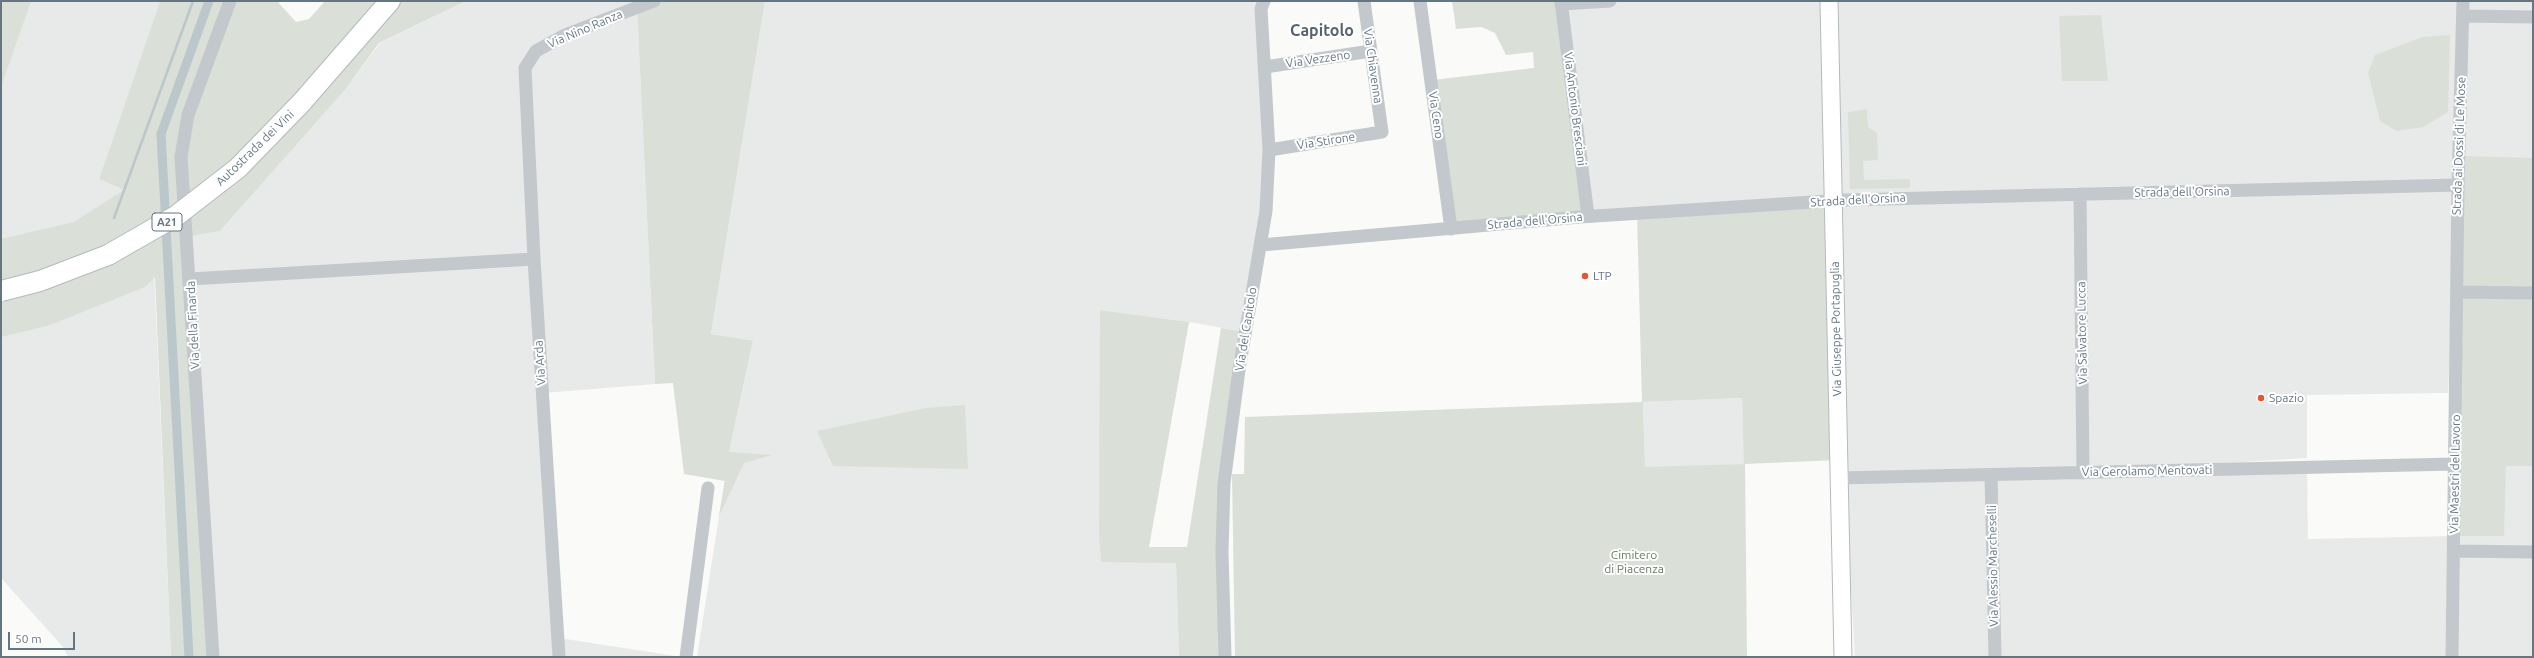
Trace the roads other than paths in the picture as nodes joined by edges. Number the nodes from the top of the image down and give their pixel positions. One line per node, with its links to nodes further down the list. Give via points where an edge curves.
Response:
1 (230, 1): 29 (street, Via della Finarda, via 188,115 181,157)
2 (372, 1): 18 (highway, Autostrada dei Vini / A21)
3 (390, 1): 18 (highway, Autostrada dei Vini / A21)
4 (654, 1): 17 (street, Via Nino Ranza, via 565,35 536,51)
5 (1264, 1): 16 (street, Via del Capitolo, via 1261,10)
6 (1364, 1): 15 (street, Via Chiavenna)
7 (1420, 1): 25 (street, Via Ceno)
8 (1610, 1): 12 (street)
9 (1829, 1): 23 (main road, Via Giuseppe Portapuglia)
10 (1840, 1): 23 (main road, Via Giuseppe Portapuglia)
11 (2463, 1): 13 (street, Strada ai Dossi di Le Mose)
12 (1561, 3): 24 (street, Via Antonio Bresciani)
13 (2463, 16): 14 (street); 21 (street, Strada ai Dossi di Le Mose)
14 (2533, 17)
15 (1371, 51): 16 (street, Via Vezzeno); 19 (street, Via Chiavenna)
16 (1264, 67): 20 (street, Via del Capitolo)
17 (525, 68): 27 (street, Via Arda)
18 (300, 95): 28 (highway, Autostrada dei Vini / A21, via 196,187 160,210 79,253); 30 (highway, Autostrada dei Vini / A21, bridge, via 238,168 176,216 108,255 40,281)
19 (1382, 132): 20 (street, Via Stirone)
20 (1269, 150): 26 (street, Via del Capitolo, via 1266,211)
21 (2458, 185): 22 (street, Strada dell'Orsina); 31 (street, Strada ai Dossi di Le Mose)
22 (2080, 194): 23 (street, Strada dell'Orsina); 34 (street, Via Salvatore Lucca)
23 (1839, 201): 24 (street, Strada dell'Orsina); 36 (main road, Via Giuseppe Portapuglia)
24 (1588, 216): 25 (street, Strada dell'Orsina)
25 (1451, 229): 26 (street, Strada dell'Orsina)
26 (1260, 245): 43 (street, Via del Capitolo, via 1239,370 1224,483 1222,552)
27 (534, 259): 29 (street); 41 (street, Via Arda)
28 (1, 277)
29 (190, 279): 40 (street, Via della Finarda)
30 (1, 291)
31 (2457, 292): 32 (street); 33 (street, Via Maestri del Lavoro)
32 (2533, 293)
33 (2455, 464): 34 (street, Via Gerolamo Mentovati); 38 (street, Via Maestri del Lavoro)
34 (2083, 473): 35 (street, Via Gerolamo Mentovati)
35 (1991, 475): 36 (street, Via Gerolamo Mentovati); 46 (street, Via Alessio Marcheselli)
36 (1844, 478): 44 (main road, Via Giuseppe Portapuglia); 45 (main road, Via Giuseppe Portapuglia)
37 (708, 488): 42 (street)
38 (2454, 550): 39 (street); 47 (street, Via Maestri del Lavoro)
39 (2533, 552)
40 (212, 657)
41 (559, 657)
42 (686, 657)
43 (1225, 657)
44 (1843, 657)
45 (1854, 657)
46 (1995, 657)
47 (2452, 657)

